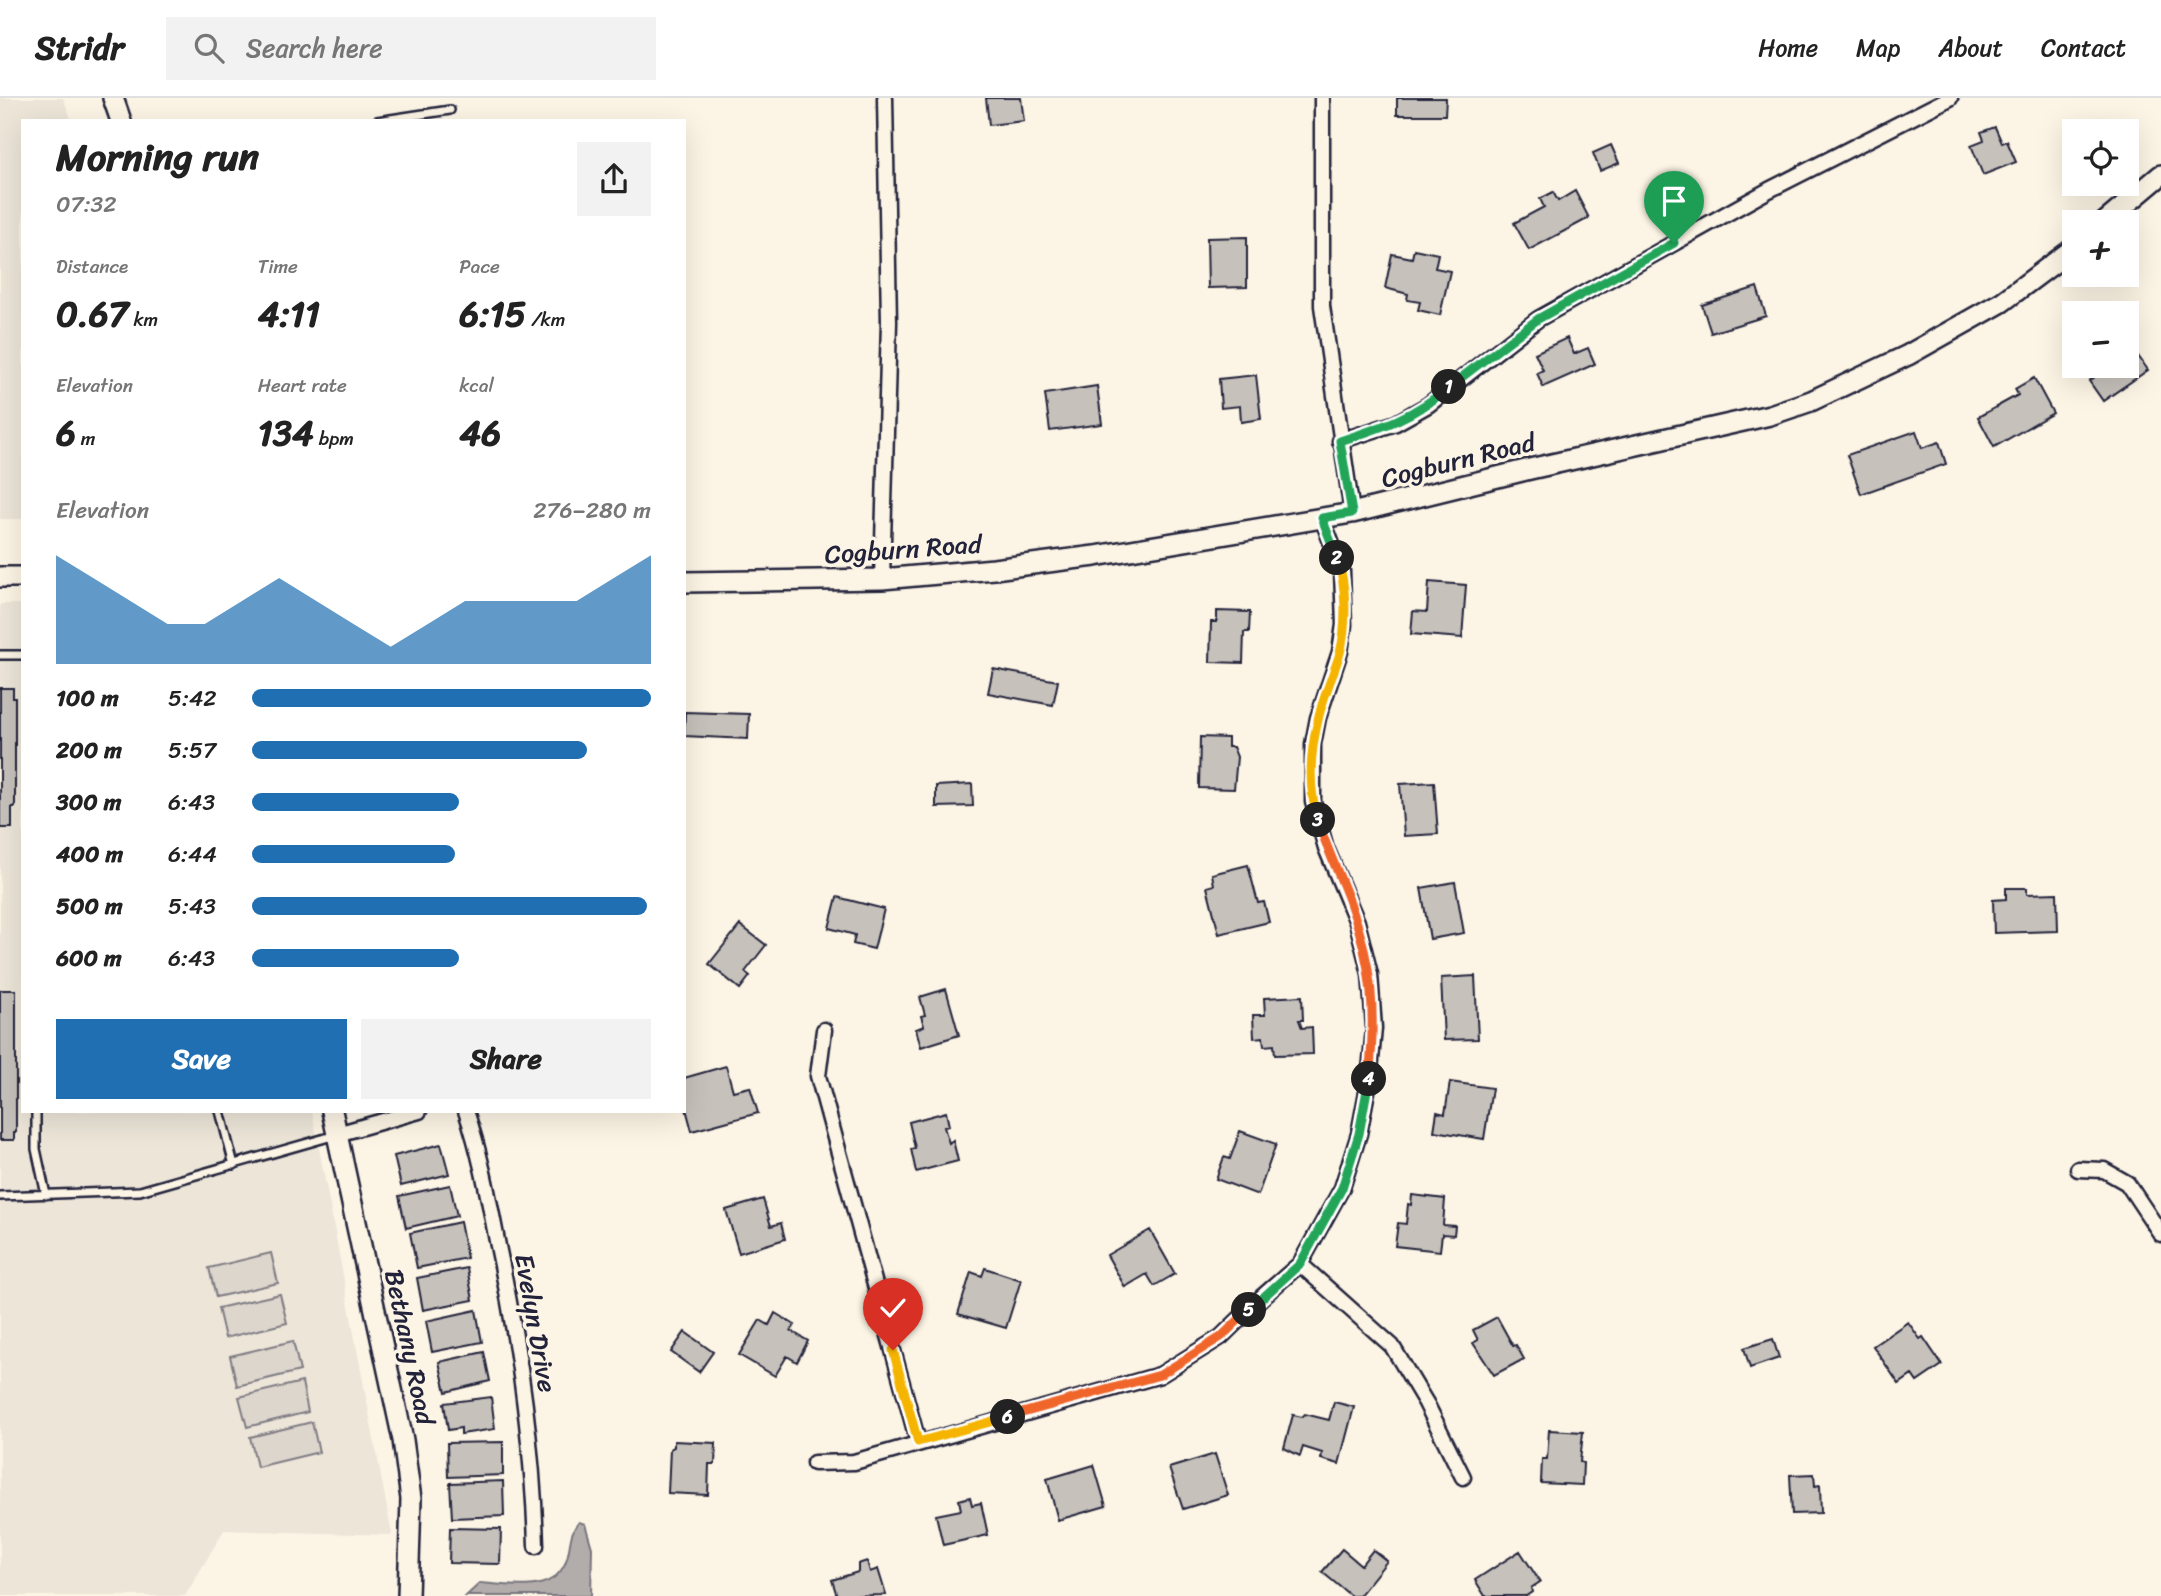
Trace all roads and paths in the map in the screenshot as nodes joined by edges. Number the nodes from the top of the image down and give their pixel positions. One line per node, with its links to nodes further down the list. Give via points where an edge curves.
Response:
1 (113, 98): 6 (street)
2 (884, 98): 16 (street, via 888,322)
3 (1322, 98): 11 (street, via 1322,306)
4 (1950, 98): 11 (street, via 1769,190 1538,319 1428,405 1396,423)
5 (450, 110): 7 (lane)
6 (120, 119)
7 (390, 119)
8 (2161, 175): 9 (street)
9 (2119, 210)
10 (2062, 257): 12 (street, Cogburn Road, via 2002,302 1908,355 1811,401 1770,415)
11 (1340, 441): 12 (street)
12 (1352, 513): 13 (street, Cogburn Road)
13 (1322, 518): 16 (street, Cogburn Road, via 1070,559); 32 (street, via 1342,571 1344,625 1313,744 1313,802 1326,848 1357,922 1370,974 1374,1028 1369,1081 1352,1159 1342,1188)
14 (0, 577): 15 (street)
15 (21, 577)
16 (882, 579): 17 (street, Cogburn Road)
17 (686, 582)
18 (0, 655): 19 (lane)
19 (21, 655)
20 (824, 1030): 33 (street, via 818,1076)
21 (36, 1113): 29 (lane, via 36,1149)
22 (221, 1113): 27 (lane)
23 (332, 1113): 26 (street, Bethany Road)
24 (412, 1113): 26 (street)
25 (467, 1113): 36 (street, Evelyn Drive, via 478,1147 518,1340 534,1475)
26 (337, 1135): 27 (lane); 37 (street, Bethany Road, via 403,1440 411,1499)
27 (234, 1165): 29 (lane, via 140,1191)
28 (2078, 1169): 31 (street, via 2104,1170 2127,1183)
29 (46, 1195): 30 (lane)
30 (0, 1196)
31 (2161, 1234)
32 (1300, 1264): 33 (street, via 1221,1337 1160,1375); 35 (street, via 1392,1346)
33 (918, 1442): 34 (street, via 854,1462)
34 (814, 1463)
35 (1463, 1477)
36 (536, 1546)
37 (408, 1596)

